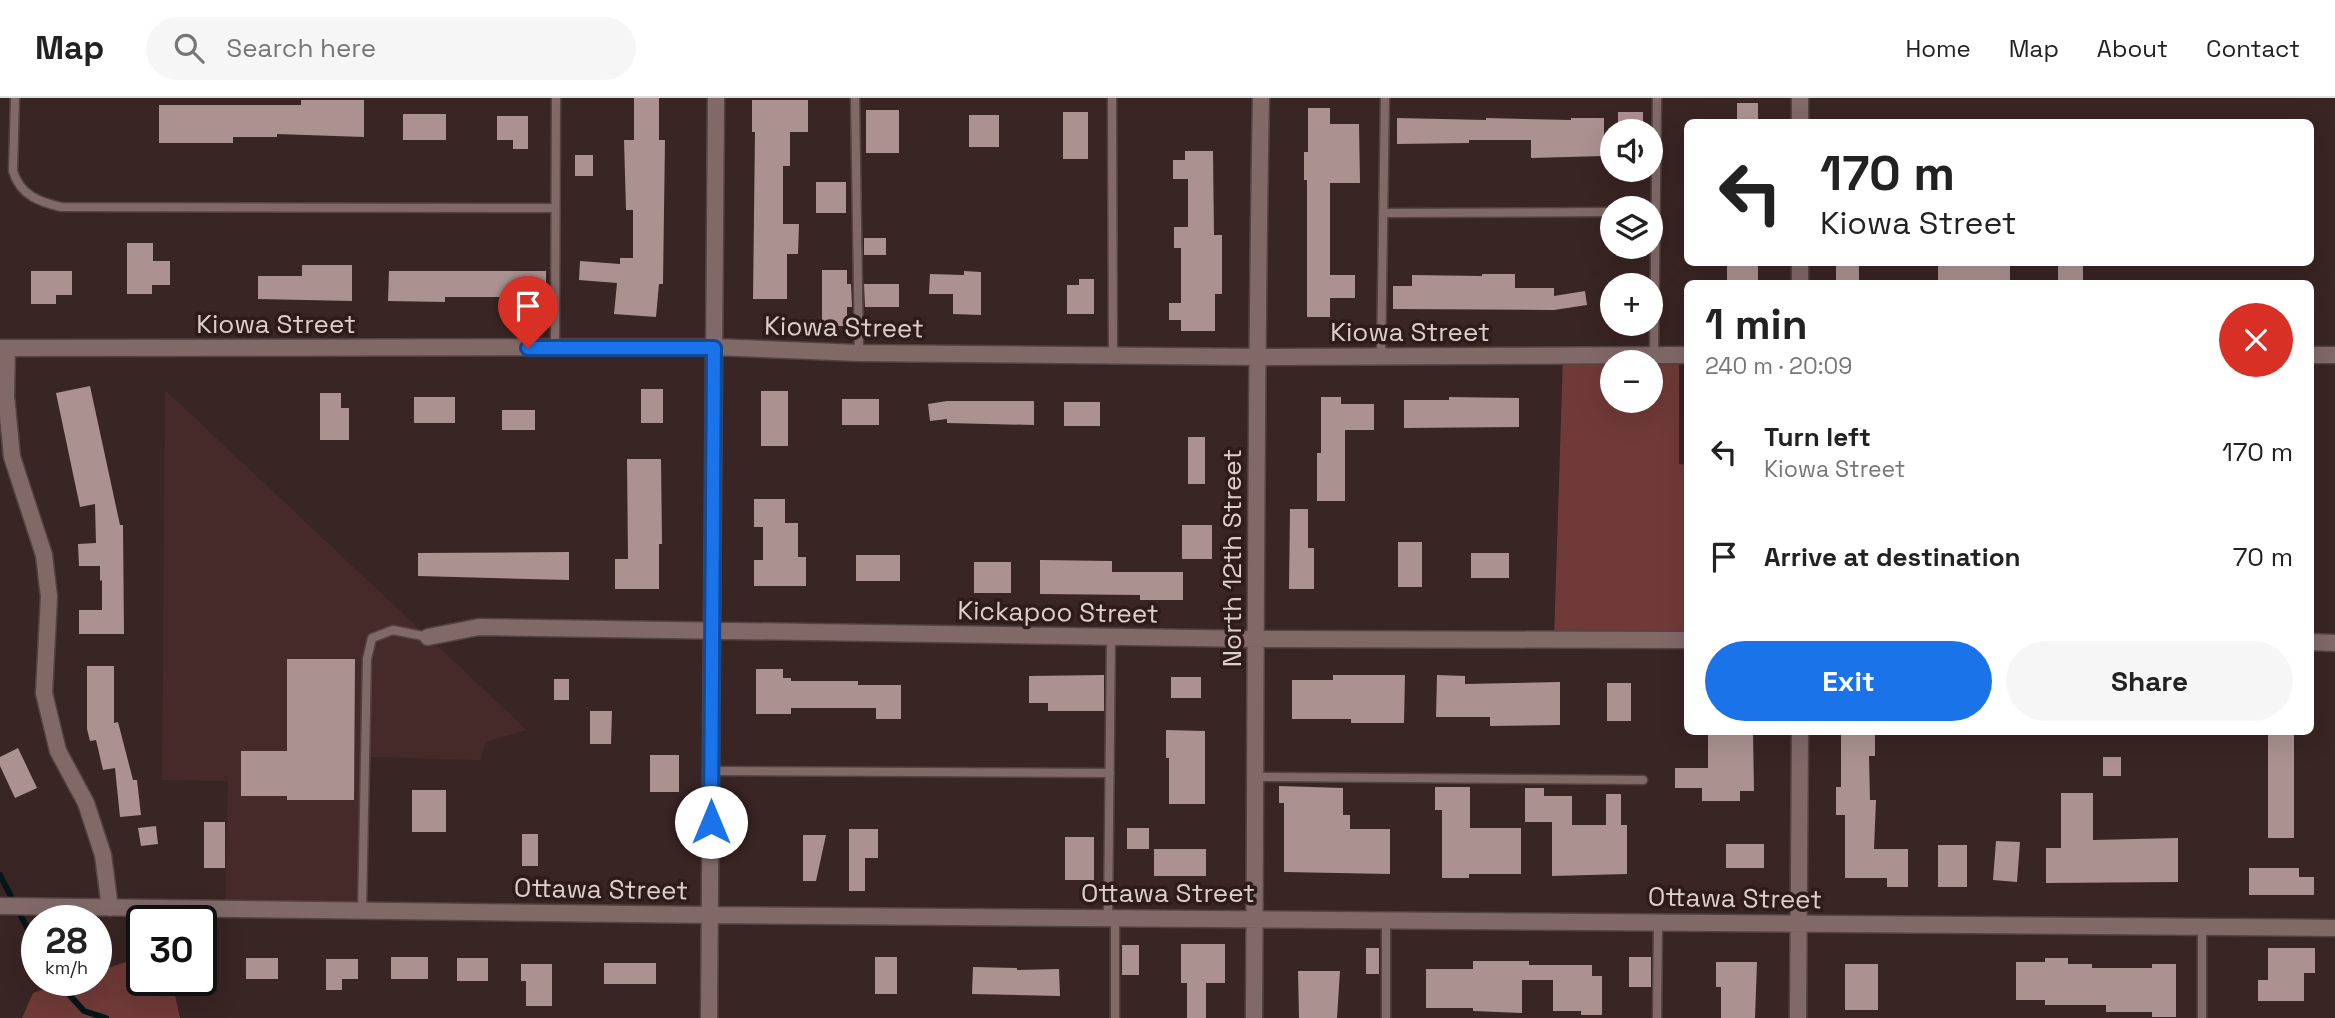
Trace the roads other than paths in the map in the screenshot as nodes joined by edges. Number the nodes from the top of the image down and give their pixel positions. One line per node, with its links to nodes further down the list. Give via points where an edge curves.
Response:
1 (15, 98): 12 (lane, via 16,182 29,195 61,207)
2 (556, 98): 12 (lane)
3 (716, 98): 18 (street)
4 (855, 98): 20 (lane)
5 (1112, 98): 21 (lane)
6 (1261, 98): 27 (street, North 12th Street)
7 (1385, 98): 14 (lane)
8 (1657, 98): 11 (lane)
9 (1800, 98): 10 (street)
10 (1800, 119)
11 (1654, 196)
12 (555, 208): 17 (lane)
13 (1600, 212): 14 (lane)
14 (1383, 213): 28 (lane)
15 (1653, 259): 19 (lane)
16 (3, 348): 17 (street, Kiowa Street); 41 (street, via 12,457 44,555 48,587 44,693 58,751 86,803 103,855)
17 (555, 348): 18 (street, Kiowa Street)
18 (714, 348): 20 (street, Kiowa Street); 29 (street)
19 (1654, 350)
20 (859, 352): 21 (street, Kiowa Street)
21 (1113, 355): 27 (street, Kiowa Street)
22 (1600, 355): 28 (street, Kiowa Street)
23 (1663, 355): 24 (street, Kiowa Street)
24 (1684, 355)
25 (2314, 355): 26 (street)
26 (2335, 355)
27 (1256, 357): 28 (street, Kiowa Street); 32 (street, North 12th Street)
28 (1381, 357)
29 (712, 631): 30 (street, Kickapoo Street, via 480,627); 31 (street, Kickapoo Street); 37 (street)
30 (428, 637): 45 (lane, via 393,630 372,638 367,659)
31 (1111, 637): 32 (street, Kickapoo Street); 38 (lane)
32 (1257, 639): 33 (street, Kickapoo Street); 39 (street, North 12th Street)
33 (1684, 640)
34 (2314, 642): 35 (street)
35 (2335, 642)
36 (1800, 735): 51 (street)
37 (711, 771): 38 (lane); 46 (street)
38 (1110, 772): 47 (lane)
39 (1256, 777): 40 (lane); 48 (street, North 12th Street)
40 (1643, 780)
41 (110, 905)
42 (0, 906): 43 (street, Ottawa Street)
43 (21, 906)
44 (112, 908): 45 (street, Ottawa Street)
45 (362, 911): 46 (street, Ottawa Street)
46 (711, 915): 47 (street, Ottawa Street); 54 (street)
47 (1112, 918): 48 (street, Ottawa Street); 55 (lane)
48 (1254, 918): 49 (street, Ottawa Street); 56 (street, North 12th Street)
49 (1386, 919): 50 (street, Ottawa Street); 57 (lane)
50 (1658, 922): 51 (street, Ottawa Street); 58 (lane)
51 (1798, 923): 52 (street, Ottawa Street); 59 (street)
52 (2202, 926): 53 (street, Ottawa Street); 60 (lane)
53 (2335, 928)
54 (709, 1018)
55 (1115, 1018)
56 (1254, 1018)
57 (1386, 1018)
58 (1657, 1018)
59 (1798, 1018)
60 (2202, 1018)

